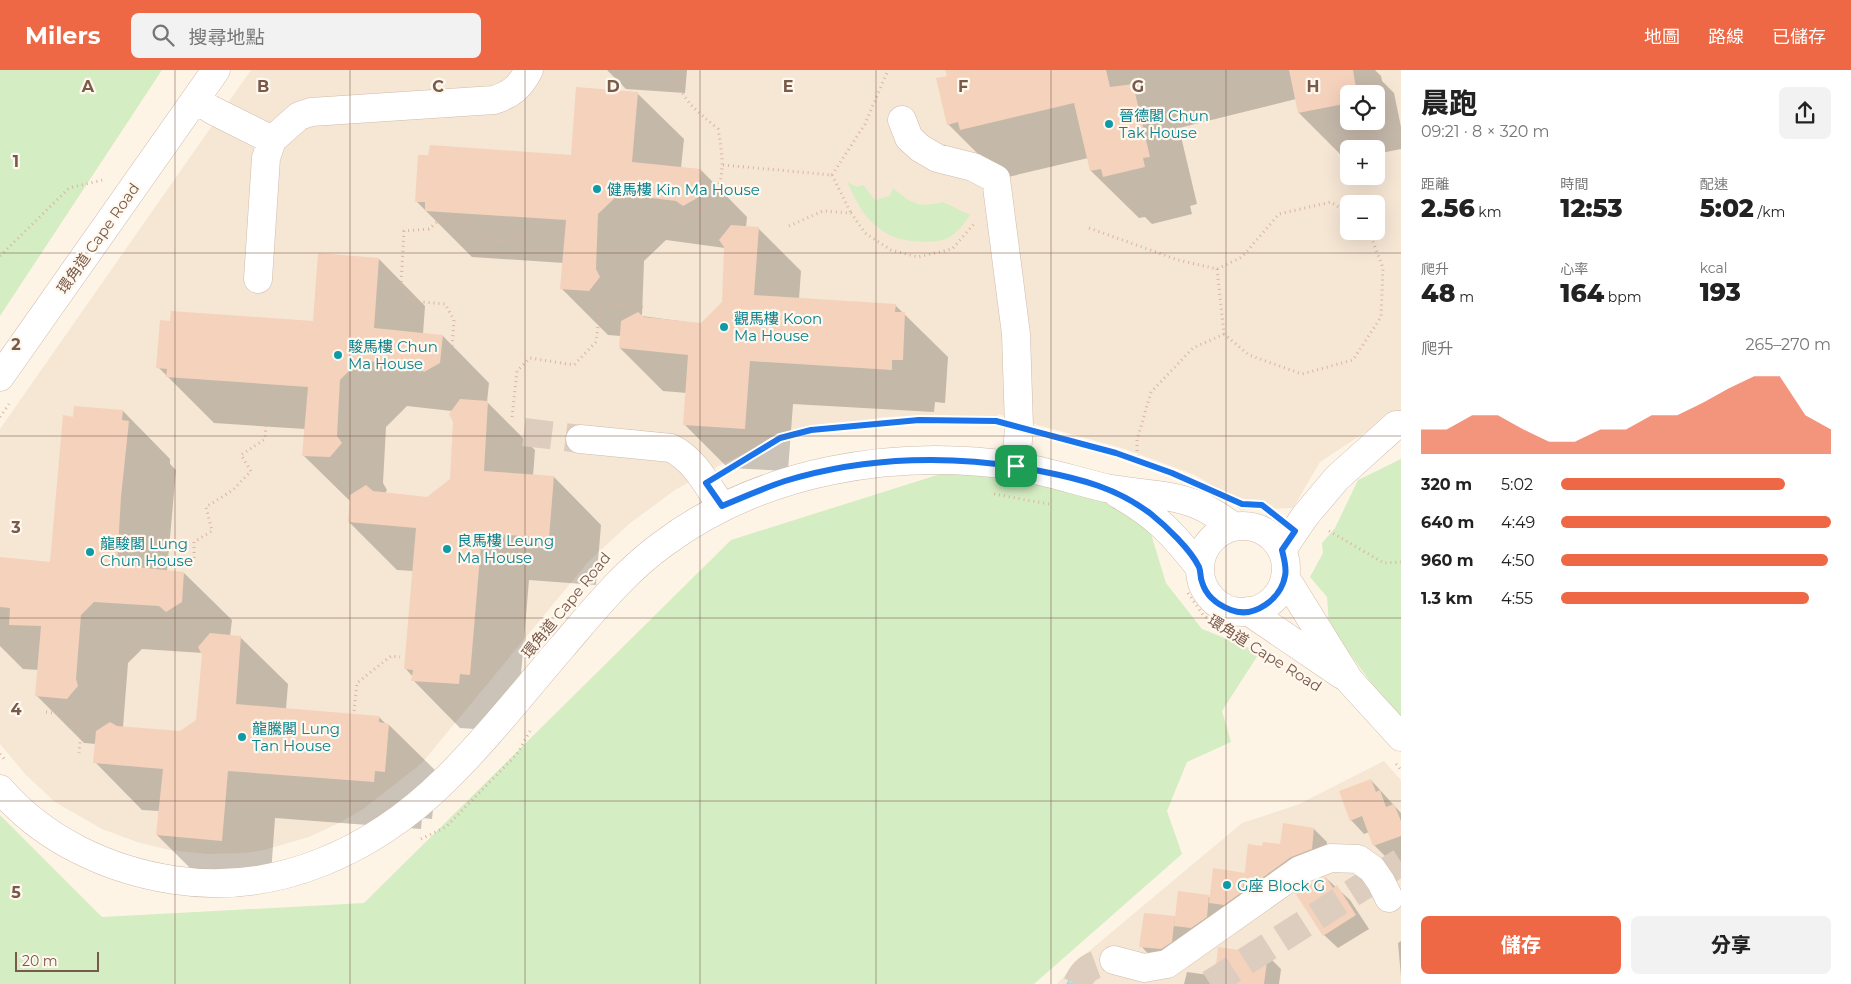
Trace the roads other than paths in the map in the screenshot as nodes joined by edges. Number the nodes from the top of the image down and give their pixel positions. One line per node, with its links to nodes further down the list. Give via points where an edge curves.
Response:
1 (216, 70): 3 (street, 環角道 Cape Road)
2 (529, 70): 5 (street, via 516,89 494,100 311,112 299,116)
3 (196, 99): 5 (street); 7 (street, 環角道 Cape Road)
4 (902, 120): 10 (street, via 909,138 920,148 937,158 973,167 996,179 1016,334 1019,427)
5 (272, 140): 6 (street, via 266,158)
6 (258, 279)
7 (0, 377)
8 (1401, 425): 13 (street, via 1396,425)
9 (580, 439): 12 (street, via 670,448 686,456)
10 (1016, 466): 11 (street, 環角道 Cape Road); 12 (street, 環角道 Cape Road, via 926,460 871,464 829,470 788,481)
11 (1106, 488): 14 (street, 環角道 Cape Road, via 1199,505); 16 (street, 環角道 Cape Road, via 1161,522 1182,545)
12 (722, 506): 20 (street, 環角道 Cape Road, via 668,540 632,570 464,760 409,813 379,834 319,864 248,882 185,882 148,875 111,864 70,845 38,825)
13 (1284, 523): 14 (street, 環角道 Cape Road); 15 (street); 15 (street, 環角道 Cape Road, via 1274,539)
14 (1234, 527): 16 (street, via 1210,541)
15 (1284, 564): 17 (street, 環角道 Cape Road, via 1280,589 1272,600 1261,608); 18 (street, 環角道 Cape Road)
16 (1192, 577): 17 (street, 環角道 Cape Road, via 1202,583 1220,605 1233,611)
17 (1248, 611): 18 (street, 環角道 Cape Road)
18 (1349, 680): 19 (street, 環角道 Cape Road)
19 (1397, 749)
20 (4, 777)
21 (1389, 898): 22 (street, via 1372,869 1358,859 1331,858 1300,870 1167,964 1144,968)
22 (1114, 960)

